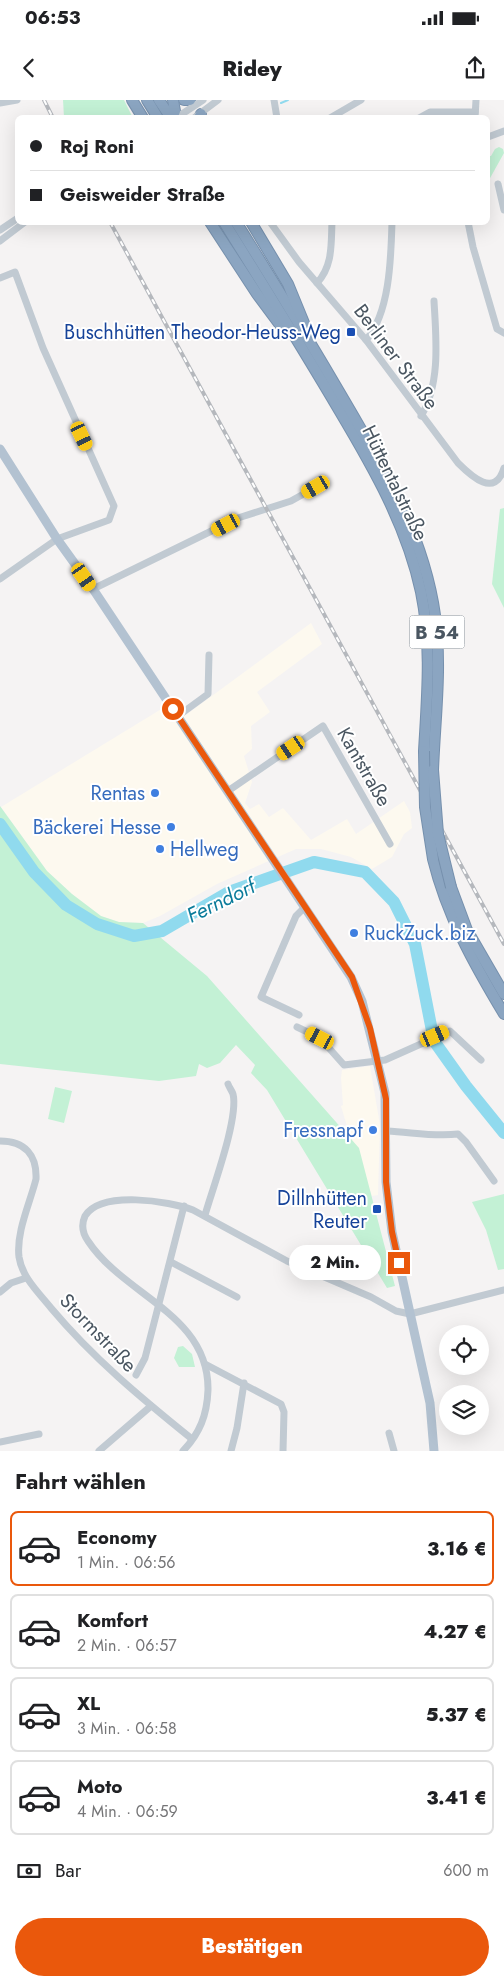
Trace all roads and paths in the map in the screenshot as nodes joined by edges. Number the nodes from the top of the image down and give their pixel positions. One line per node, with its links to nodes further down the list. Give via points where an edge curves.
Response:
1 (17, 100): 12 (street)
2 (132, 100): 14 (highway)
3 (147, 100): 15 (highway)
4 (160, 100): 13 (highway)
5 (184, 100): 6 (highway)
6 (190, 100)
7 (203, 100): 13 (street)
8 (218, 100): 16 (street)
9 (274, 100): 17 (street)
10 (361, 100): 18 (street)
11 (476, 100): 20 (street)
12 (0, 101)
13 (177, 114)
14 (141, 115)
15 (156, 115)
16 (199, 115)
17 (276, 115)
18 (335, 115)
19 (424, 115): 20 (street, via 430,112)
20 (475, 115)
21 (504, 131): 22 (street)
22 (490, 136)
23 (498, 184): 24 (street)
24 (504, 210)
25 (15, 220): 35 (street)
26 (21, 225): 36 (street)
27 (212, 225): 42 (highway, via 283,329)
28 (226, 225): 42 (highway, Hüttentalstraße / B 54)
29 (238, 225): 42 (highway, Hüttentalstraße / B 54)
30 (253, 225): 42 (highway, via 288,284)
31 (272, 225): 38 (street, Berliner Straße)
32 (332, 225): 38 (street, via 332,251 324,276)
33 (392, 225): 41 (street, via 391,266 382,306)
34 (469, 225): 40 (street, via 497,329)
35 (0, 230)
36 (0, 241)
37 (0, 278): 47 (street, via 15,272 42,348 114,506 109,520)
38 (317, 283): 41 (street, Berliner Straße)
39 (434, 301): 43 (street, via 434,364 429,403)
40 (504, 333)
41 (366, 340): 43 (street, Berliner Straße)
42 (311, 352): 55 (highway, Hüttentalstraße / B 54, bridge, via 399,499 426,570 437,641 434,770 438,834 451,887 467,930); 56 (highway, Hüttentalstraße / B 54, bridge, via 390,503 417,574 428,641 425,807 433,860 459,934)
43 (421, 416): 45 (street, Berliner Straße, via 474,478 494,483)
44 (0, 449): 47 (main road)
45 (504, 468)
46 (316, 487): 49 (street, via 291,501 238,518)
47 (57, 539): 48 (street); 49 (main road)
48 (0, 579)
49 (93, 590): 51 (main road)
50 (209, 655): 51 (street, via 208,694)
51 (178, 716): 52 (main road)
52 (228, 790): 53 (street, Kantstraße, via 323,726); 54 (main road)
53 (390, 844)
54 (306, 907): 57 (street, via 296,916 261,997); 60 (main road, via 352,977)
55 (504, 994)
56 (504, 1014)
57 (299, 1016)
58 (297, 1027): 60 (street, via 320,1038 344,1065)
59 (481, 1060): 60 (street, via 450,1031)
60 (378, 1061): 62 (main road, via 387,1102)
61 (228, 1084): 66 (street, via 233,1094 232,1113)
62 (387, 1131): 64 (street, via 436,1136 458,1134); 73 (main road, via 386,1182 392,1232)
63 (0, 1141): 68 (street, Stormstraße, via 18,1143 26,1148 37,1168 18,1247)
64 (494, 1181)
65 (184, 1206): 66 (street); 67 (street); 72 (street, via 113,1201 90,1210 82,1225 86,1238 105,1262 130,1286)
66 (205, 1216): 73 (street, via 287,1261 370,1296 396,1311)
67 (171, 1262): 71 (street); 72 (street)
68 (26, 1278): 70 (street); 77 (street, Stormstraße, via 75,1336)
69 (504, 1290): 73 (street)
70 (0, 1292)
71 (237, 1297)
72 (157, 1305): 74 (street, via 174,1316 191,1335); 75 (street, via 145,1358)
73 (410, 1314): 87 (main road, via 430,1403)
74 (206, 1364): 76 (street); 80 (street, via 208,1406 203,1423)
75 (136, 1376)
76 (244, 1383): 84 (street); 85 (street, via 281,1404 284,1412)
77 (151, 1406): 80 (street, Stormstraße); 82 (street)
78 (389, 1433): 86 (street)
79 (39, 1434): 81 (street)
80 (192, 1439): 83 (street)
81 (0, 1442)
82 (100, 1451)
83 (183, 1451)
84 (231, 1451)
85 (283, 1451)
86 (394, 1451)
87 (434, 1451)

